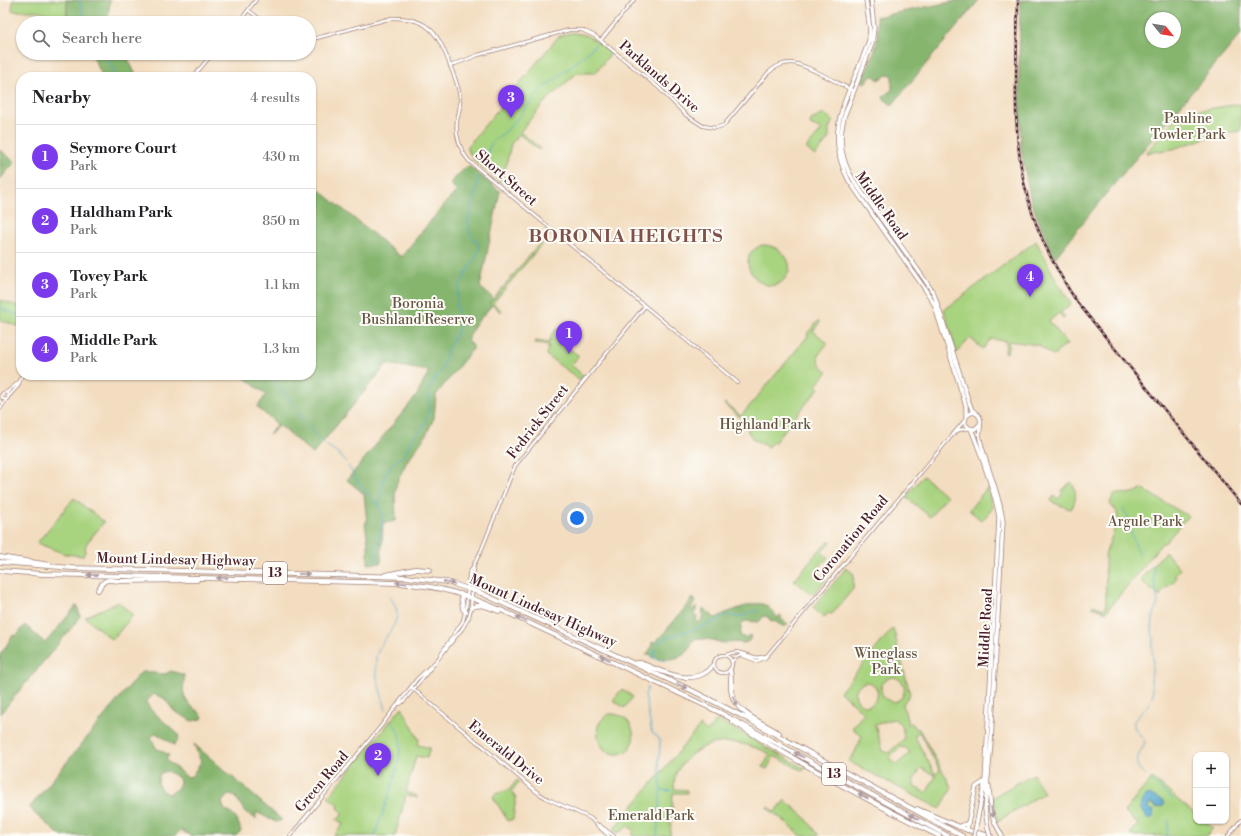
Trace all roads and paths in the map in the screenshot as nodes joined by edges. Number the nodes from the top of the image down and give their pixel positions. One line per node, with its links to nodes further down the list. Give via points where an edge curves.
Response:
1 (256, 0): 5 (street)
2 (634, 0): 9 (street)
3 (866, 0): 13 (main road, Middle Road, via 869,40)
4 (870, 0): 13 (main road, Middle Road, via 874,28 872,44)
5 (248, 10): 6 (street); 7 (street)
6 (243, 16)
7 (256, 16)
8 (316, 38): 11 (street, Short Street, via 386,20 406,19 423,24 431,30 441,43)
9 (601, 40): 11 (street, Parklands Drive, via 589,32 569,30 478,55); 13 (street, Parklands Drive, via 658,87 686,115 710,128 720,127 728,122 768,73 779,65 799,64)
10 (207, 60): 12 (street)
11 (450, 66): 14 (street, Short Street, via 459,92 457,132 465,156)
12 (197, 72)
13 (852, 90): 22 (main road, Middle Road, via 841,133 844,160 857,185 934,294 970,406); 23 (main road, Middle Road, via 840,115 837,130 836,145 841,165 849,181 934,304 966,406)
14 (645, 306): 16 (street, Short Street); 34 (street, Fedrick Street, via 517,462 470,574)
15 (20, 380): 17 (street)
16 (737, 382)
17 (7, 394): 18 (street, via 3,394); 19 (street)
18 (2, 397): 19 (street); 20 (street)
19 (6, 400): 21 (street)
20 (0, 401)
21 (0, 409)
22 (976, 414): 23 (main road, via 971,413); 24 (main road, via 980,418)
23 (966, 418): 25 (main road, via 966,425); 26 (street, Coronation Road)
24 (980, 424): 25 (main road, via 977,428); 51 (main road, Middle Road, via 980,439 1003,522 991,742)
25 (970, 429): 26 (street, Coronation Road, via 959,430); 51 (main road, Middle Road, via 982,457 999,519)
26 (952, 435): 43 (street, Coronation Road)
27 (0, 557): 29 (highway, via 34,563 85,566)
28 (0, 562): 29 (highway, Mount Lindesay Highway / 13)
29 (92, 569): 32 (highway, Mount Lindesay Highway / 13, one-way to 32)
30 (0, 570): 33 (highway, Mount Lindesay Highway / 13, one-way to 30, via 43,574)
31 (430, 570): 32 (highway, via 407,570)
32 (382, 576): 34 (highway, Mount Lindesay Highway / 13, one-way to 34, via 429,579)
33 (201, 578): 35 (highway, via 109,580 103,582); 36 (highway, Mount Lindesay Highway / 13, one-way to 33, via 398,583)
34 (470, 589): 37 (street, Green Road); 45 (highway, Mount Lindesay Highway / 13)
35 (98, 590)
36 (461, 594): 37 (highway, Mount Lindesay Highway / 13); 39 (highway, via 463,609)
37 (469, 596): 38 (street, Green Road); 39 (street, Green Road); 40 (highway, Mount Lindesay Highway / 13)
38 (471, 608): 40 (highway, via 482,605); 41 (street, Green Road, via 462,630)
39 (466, 612): 41 (street, Green Road, via 460,627)
40 (510, 614): 49 (highway, Mount Lindesay Highway / 13, one-way to 40)
41 (440, 655): 48 (street, Green Road)
42 (726, 656): 43 (street, via 738,652 757,658); 44 (street); 46 (street, via 718,656)
43 (766, 656): 44 (street, via 757,661 738,656)
44 (732, 662): 47 (street)
45 (634, 663): 46 (highway, via 685,677 710,670); 50 (highway, Mount Lindesay Highway / 13, one-way to 50)
46 (713, 665): 47 (street, via 719,673)
47 (730, 670): 50 (highway, one-way to 50, via 732,694 738,707)
48 (412, 688): 54 (street, Emerald Drive, via 538,792); 59 (street, Green Road)
49 (719, 712): 57 (highway, one-way to 49, via 758,738); 64 (highway, Mount Lindesay Highway / 13, one-way to 49)
50 (789, 741): 52 (highway, Mount Lindesay Highway / 13)
51 (986, 782): 55 (main road, via 976,787); 66 (main road, Middle Road, bridge); 68 (main road, Middle Road, bridge, via 985,809); 69 (main road, one-way to 69, via 990,787 992,818)
52 (909, 807): 56 (highway); 65 (highway, Mount Lindesay Highway / 13)
53 (1241, 820): 70 (street)
54 (595, 823): 60 (street, Emerald Drive); 61 (street, Emerald Drive)
55 (968, 823): 56 (highway); 58 (main road)
56 (959, 827): 58 (highway)
57 (922, 828): 62 (highway); 63 (highway)
58 (967, 830): 67 (main road); 68 (main road)
59 (290, 836)
60 (609, 836)
61 (614, 836)
62 (934, 836)
63 (940, 836)
64 (948, 836)
65 (962, 836)
66 (974, 836)
67 (983, 836)
68 (991, 836)
69 (1002, 836)
70 (1228, 836)

